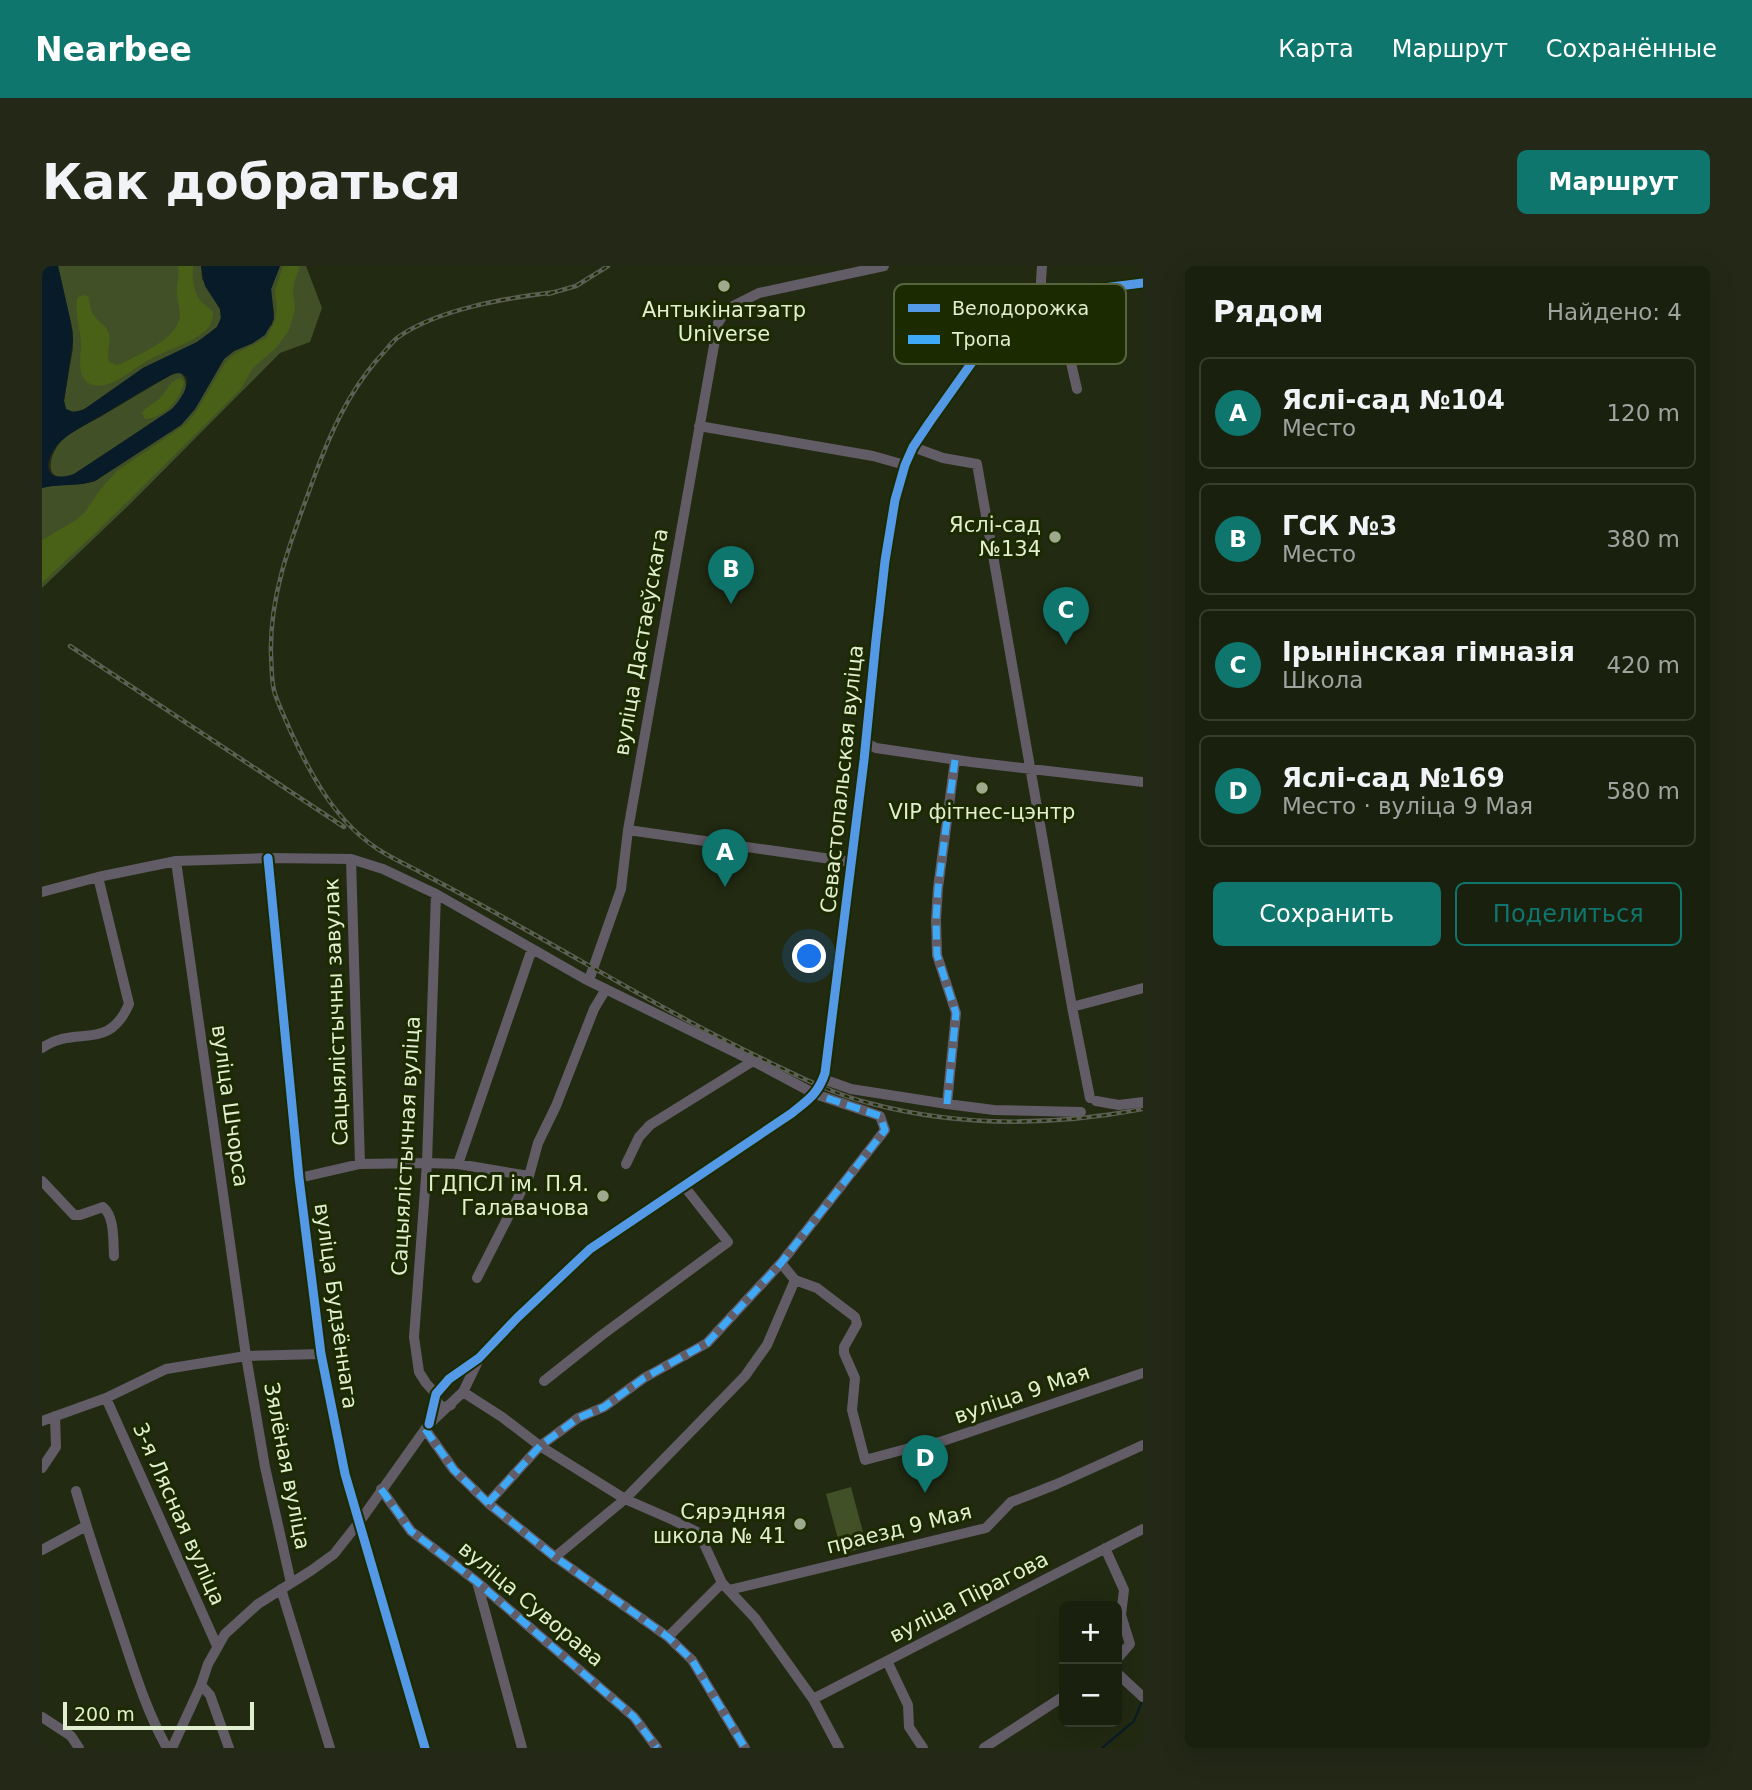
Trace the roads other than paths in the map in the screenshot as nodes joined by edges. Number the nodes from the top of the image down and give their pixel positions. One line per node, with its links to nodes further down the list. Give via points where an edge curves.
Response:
1 (884, 266): 7 (street, вуліца Дастаеўскага, via 759,293 727,309 718,323)
2 (1042, 266): 3 (street)
3 (1041, 284)
4 (971, 364): 8 (street, Севастопальская вуліца)
5 (1071, 364): 6 (street)
6 (1077, 389)
7 (699, 426): 9 (street); 14 (street, вуліца Дастаеўскага)
8 (913, 447): 9 (street, Севастопальская вуліца); 12 (street, via 977,464)
9 (905, 465): 10 (street, Севастопальская вуліца, via 885,561)
10 (866, 743): 11 (street); 18 (street, Севастопальская вуліца)
11 (956, 760): 12 (street); 32 (street, via 936,920 937,955 956,1013)
12 (1031, 769): 13 (street); 26 (street)
13 (1143, 782)
14 (628, 831): 18 (street); 23 (street, вуліца Дастаеўскага, via 621,889)
15 (268, 858): 16 (street); 17 (street); 39 (street, вуліца Будзённага)
16 (351, 859): 21 (street); 35 (street, Сацыялістычны завулак)
17 (176, 860): 19 (street); 47 (street, вуліца Шчорса)
18 (852, 862): 29 (street, Севастопальская вуліца)
19 (97, 877): 20 (street); 27 (street, via 129,1004 123,1018 108,1031 66,1037)
20 (42, 892)
21 (436, 894): 22 (street); 34 (street, Сацыялістычная вуліца)
22 (532, 949): 23 (street); 36 (street)
23 (587, 980): 25 (street)
24 (1143, 988): 26 (street)
25 (606, 989): 28 (street); 38 (street, via 537,1143)
26 (1072, 1007): 31 (street, via 1093,1099 1119,1105)
27 (42, 1048)
28 (753, 1061): 30 (street); 37 (street, via 650,1125)
29 (823, 1079): 30 (street, Севастопальская вуліца); 32 (street, via 851,1089)
30 (815, 1094): 41 (street, Севастопальская вуліца); 43 (street, via 880,1115 885,1130)
31 (1143, 1102)
32 (947, 1104): 33 (street)
33 (1081, 1112)
34 (427, 1163): 35 (street); 36 (street); 53 (street, Сацыялістычная вуліца, via 414,1337 419,1372)
35 (360, 1164): 39 (street)
36 (458, 1164): 38 (street)
37 (626, 1164)
38 (529, 1176): 44 (street)
39 (299, 1178): 46 (street, вуліца Будзённага)
40 (42, 1181): 42 (street, via 74,1215 103,1206 107,1210)
41 (684, 1186): 48 (street, Севастопальская вуліца, via 590,1249); 51 (street, via 728,1241)
42 (114, 1256)
43 (781, 1263): 45 (street, вуліца 9 Мая); 60 (street, via 707,1343 644,1378 604,1407 578,1418)
44 (477, 1278)
45 (795, 1280): 49 (street, вуліца 9 Мая, via 817,1288 855,1317 857,1324 844,1353 855,1378 852,1410 865,1460 940,1442); 64 (street, via 767,1345 745,1377)
46 (321, 1354): 47 (street); 66 (street, вуліца Будзённага, via 345,1474)
47 (246, 1356): 54 (street, via 166,1369); 73 (street, Зялёная вуліца)
48 (479, 1358): 50 (street, Севастопальская вуліца); 52 (street, Севастопальская вуліца)
49 (1143, 1373)
50 (449, 1379): 52 (street, via 463,1381); 53 (street, Севастопальская вуліца)
51 (544, 1381)
52 (464, 1390): 55 (street, Севастопальская вуліца); 60 (street)
53 (436, 1394): 55 (street, via 440,1406); 58 (street, Севастопальская вуліца)
54 (106, 1398): 56 (street); 78 (street, 3-я Лясная вуліца)
55 (451, 1405): 58 (street, Севастопальская вуліца)
56 (55, 1416): 57 (street); 61 (street, via 56,1447)
57 (42, 1421)
58 (427, 1427): 62 (street, Севастопальская вуліца); 65 (street, via 454,1470)
59 (1143, 1445): 74 (street, праезд 9 Мая, via 1011,1502 986,1528)
60 (540, 1446): 64 (street); 65 (street)
61 (42, 1468)
62 (381, 1489): 66 (street, Севастопальская вуліца); 72 (street, вуліца Суворава, via 411,1531)
63 (76, 1491): 67 (street)
64 (625, 1499): 71 (street); 74 (street, via 699,1534)
65 (488, 1503): 71 (street)
66 (360, 1521): 73 (street, Севастопальская вуліца, via 334,1554); 91 (street, вуліца Будзённага)
67 (86, 1526): 70 (street); 88 (street, via 155,1727)
68 (1142, 1532): 69 (street, вуліца Пірагова)
69 (1105, 1548): 75 (street, via 1124,1590); 80 (street, вуліца Пірагова)
70 (42, 1550)
71 (555, 1557): 77 (street)
72 (476, 1581): 92 (street); 93 (street, вуліца Суворава, via 634,1717)
73 (286, 1586): 78 (street, Севастопальская вуліца, via 258,1604); 90 (street, Зялёная вуліца)
74 (725, 1586): 77 (street); 84 (street, via 755,1618)
75 (1122, 1607)
76 (1122, 1618): 79 (street, via 1130,1644)
77 (668, 1637): 94 (street, via 692,1660)
78 (217, 1646): 82 (street, Севастопальская вуліца)
79 (1122, 1653)
80 (887, 1661): 84 (street, вуліца Пірагова); 96 (street, via 908,1705 909,1727)
81 (1122, 1678): 83 (street)
82 (201, 1685): 88 (street, Севастопальская вуліца); 89 (street, via 210,1695)
83 (1143, 1697)
84 (813, 1699): 95 (street)
85 (1059, 1699): 97 (street)
86 (42, 1717): 87 (street, via 71,1736)
87 (79, 1748)
88 (169, 1748)
89 (229, 1748)
90 (330, 1748)
91 (425, 1748)
92 (522, 1748)
93 (656, 1748)
94 (745, 1748)
95 (839, 1748)
96 (923, 1748)
97 (984, 1748)

